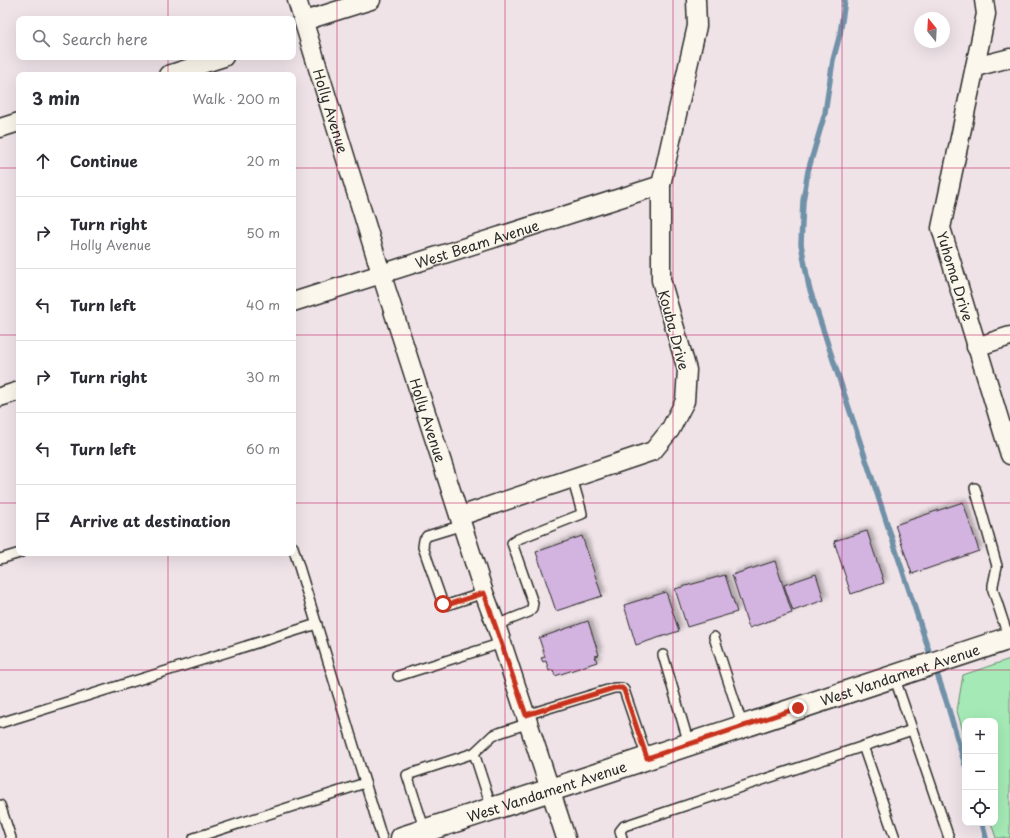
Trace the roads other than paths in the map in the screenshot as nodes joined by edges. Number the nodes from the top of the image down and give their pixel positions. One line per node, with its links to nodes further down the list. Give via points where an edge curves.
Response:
1 (297, 0): 5 (street, Holly Avenue)
2 (370, 0): 5 (street)
3 (696, 0): 12 (street, Kouba Drive, via 697,26)
4 (984, 0): 8 (street, Yuhoma Drive, via 986,14)
5 (302, 29): 13 (street, Holly Avenue)
6 (1010, 58): 8 (street)
7 (215, 60): 9 (street)
8 (975, 67): 16 (street, Yuhoma Drive, via 941,228)
9 (177, 72)
10 (16, 123): 11 (street)
11 (0, 128)
12 (661, 185): 13 (street, West Beam Avenue); 20 (street, Kouba Drive, via 661,280 687,370 685,401 670,430 653,451)
13 (381, 273): 14 (street, West Beam Avenue); 22 (street, Holly Avenue)
14 (296, 301)
15 (1010, 336): 16 (street)
16 (976, 346): 19 (street, Yuhoma Drive)
17 (16, 392): 18 (street)
18 (0, 397)
19 (1010, 455)
20 (572, 478): 22 (street, Kouba Drive); 28 (lane, via 582,514 512,543 533,603 529,612)
21 (975, 488): 30 (lane, via 997,566 993,590)
22 (462, 520): 26 (street, Holly Avenue); 26 (lane, via 427,536 423,546 443,604 447,605)
23 (16, 554): 25 (lane)
24 (296, 556): 27 (lane)
25 (0, 559)
26 (484, 593): 28 (street, Holly Avenue)
27 (317, 624): 36 (lane); 43 (lane)
28 (496, 625): 31 (street, Holly Avenue)
29 (714, 637): 37 (lane)
30 (1009, 638): 34 (street, West Vandament Avenue)
31 (502, 643): 33 (lane); 35 (street, Holly Avenue)
32 (663, 655): 39 (lane)
33 (398, 676)
34 (894, 676): 37 (street, West Vandament Avenue); 38 (lane)
35 (527, 719): 41 (lane, via 493,735); 42 (lane, via 614,688 622,688); 44 (street, Holly Avenue)
36 (0, 723)
37 (743, 727): 39 (street, West Vandament Avenue)
38 (912, 730): 40 (lane); 55 (lane)
39 (689, 744): 42 (street, West Vandament Avenue)
40 (863, 746): 53 (lane, via 624,826 620,831); 54 (lane)
41 (474, 753): 46 (lane); 47 (lane, via 408,775)
42 (647, 758): 44 (street, West Vandament Avenue)
43 (365, 783): 49 (lane); 50 (lane)
44 (551, 790): 46 (street, West Vandament Avenue); 52 (street, Holly Avenue)
45 (0, 805): 48 (lane)
46 (492, 809): 47 (street, West Vandament Avenue)
47 (425, 831): 51 (street, West Vandament Avenue)
48 (11, 838)
49 (194, 838)
50 (382, 838)
51 (402, 838)
52 (566, 838)
53 (622, 838)
54 (895, 838)
55 (949, 838)

